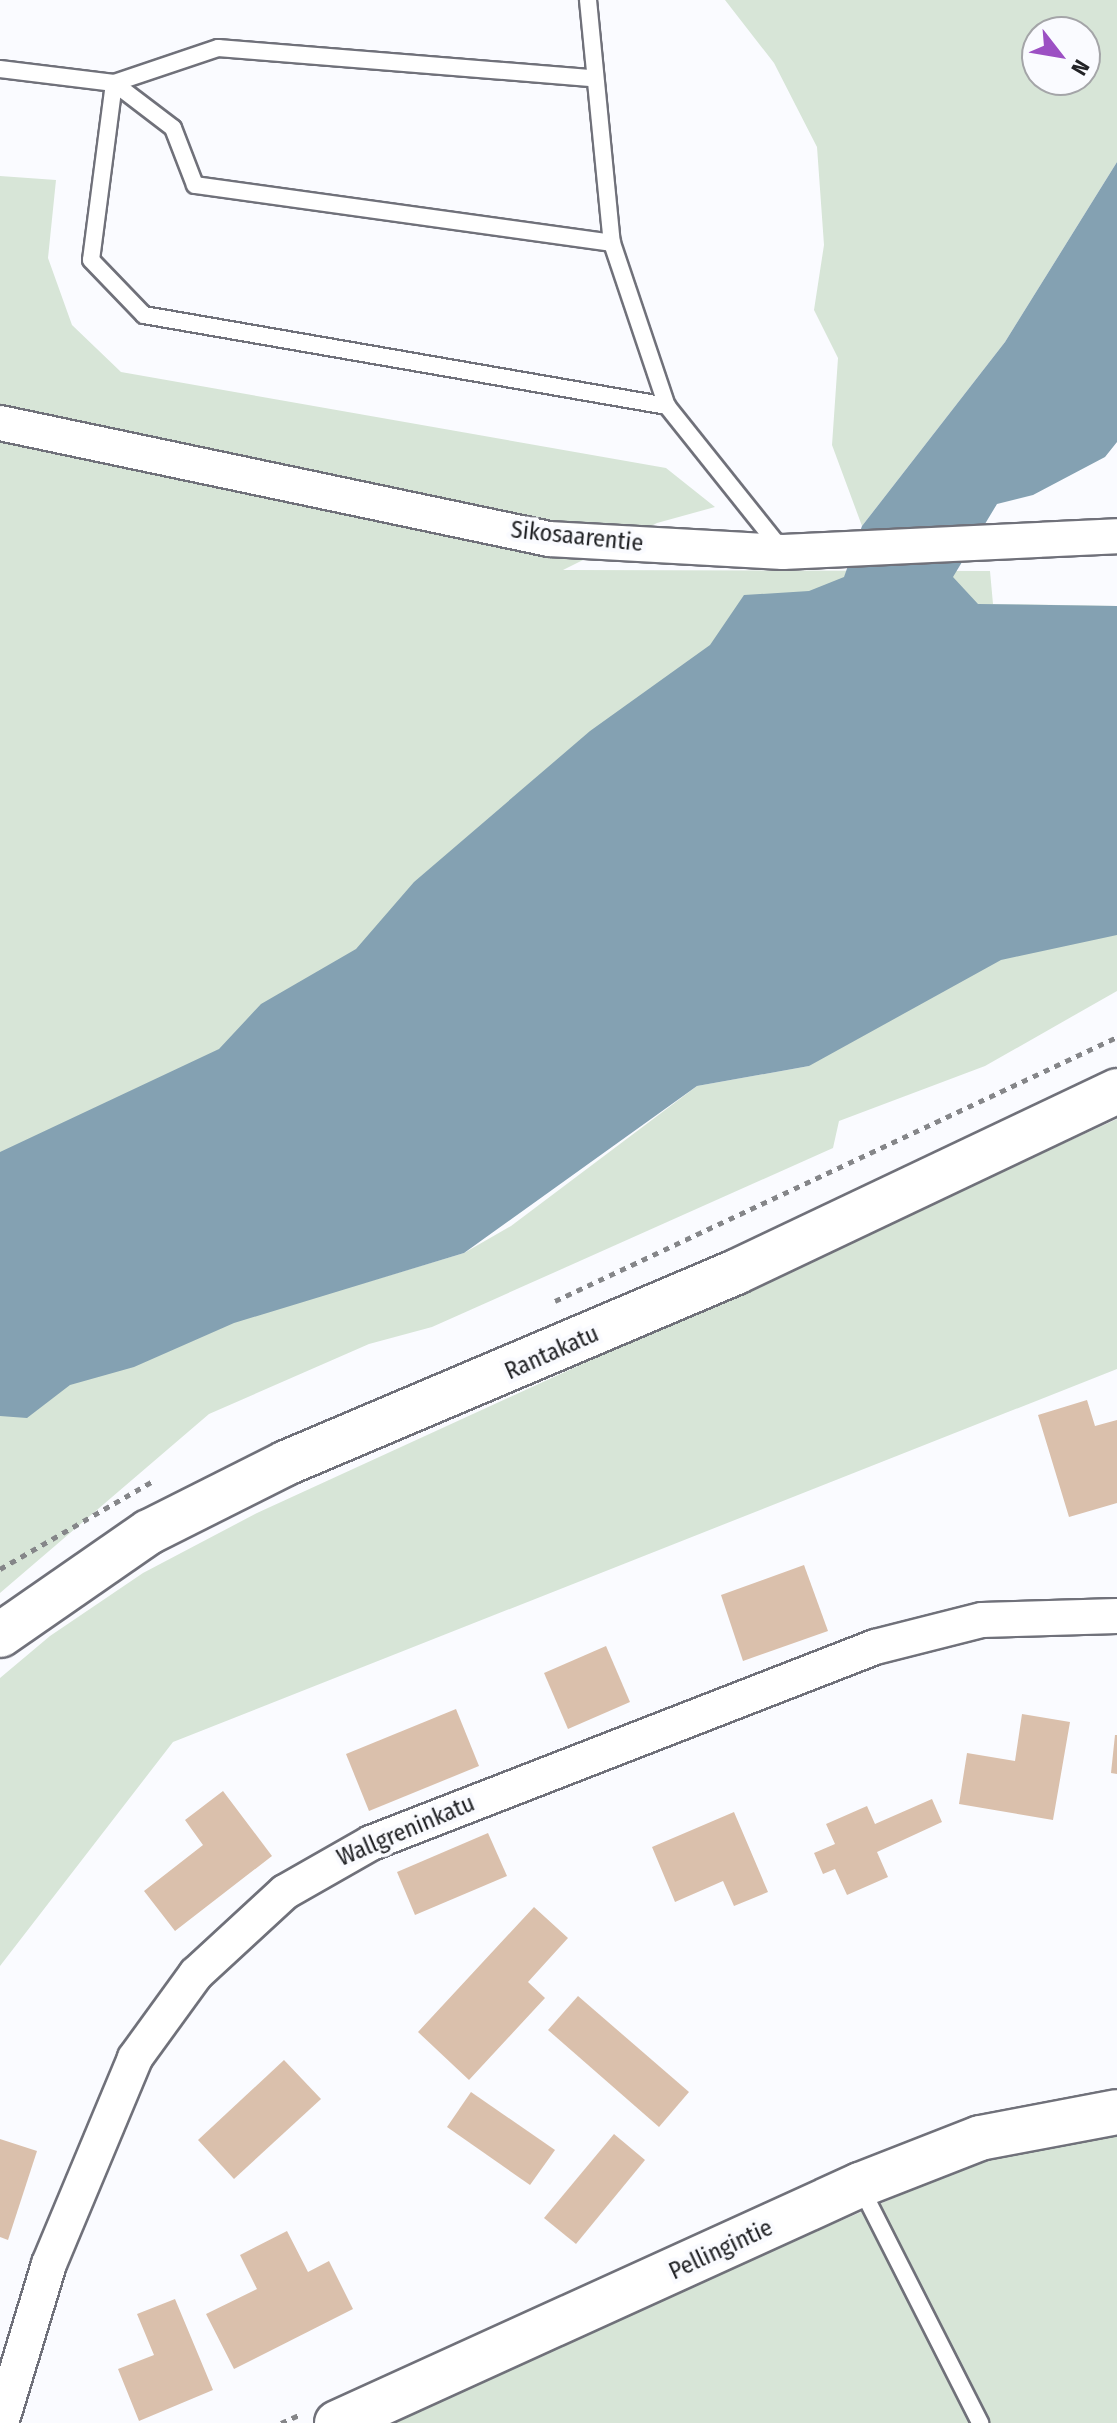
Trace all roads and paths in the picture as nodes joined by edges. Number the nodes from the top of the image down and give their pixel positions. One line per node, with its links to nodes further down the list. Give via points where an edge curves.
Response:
1 (588, 0): 3 (lane)
2 (0, 69): 4 (lane)
3 (593, 78): 4 (lane, via 218,48); 5 (lane)
4 (114, 83): 5 (lane, via 173,128 195,185); 6 (lane, via 91,260 144,315)
5 (612, 243): 6 (lane)
6 (667, 406): 9 (lane)
7 (0, 423): 9 (street, Sikosaarentie, via 549,539)
8 (1117, 536): 9 (street, Sikosaarentie)
9 (783, 552)
10 (1117, 1037): 12 (path)
11 (1117, 1091): 16 (street, Rantakatu, via 736,1272 286,1463 149,1532)
12 (548, 1305)
13 (159, 1479): 14 (path)
14 (0, 1569)
15 (1117, 1616): 19 (street, Wallgreninkatu, via 982,1620 875,1647 371,1843 285,1892 196,1974 128,2071 49,2264)
16 (0, 1635)
17 (1117, 2112): 18 (street, Pellingintie, via 980,2138)
18 (860, 2185): 20 (street, Pellingintie); 21 (lane)
19 (1, 2423)
20 (337, 2423)
21 (980, 2423)

